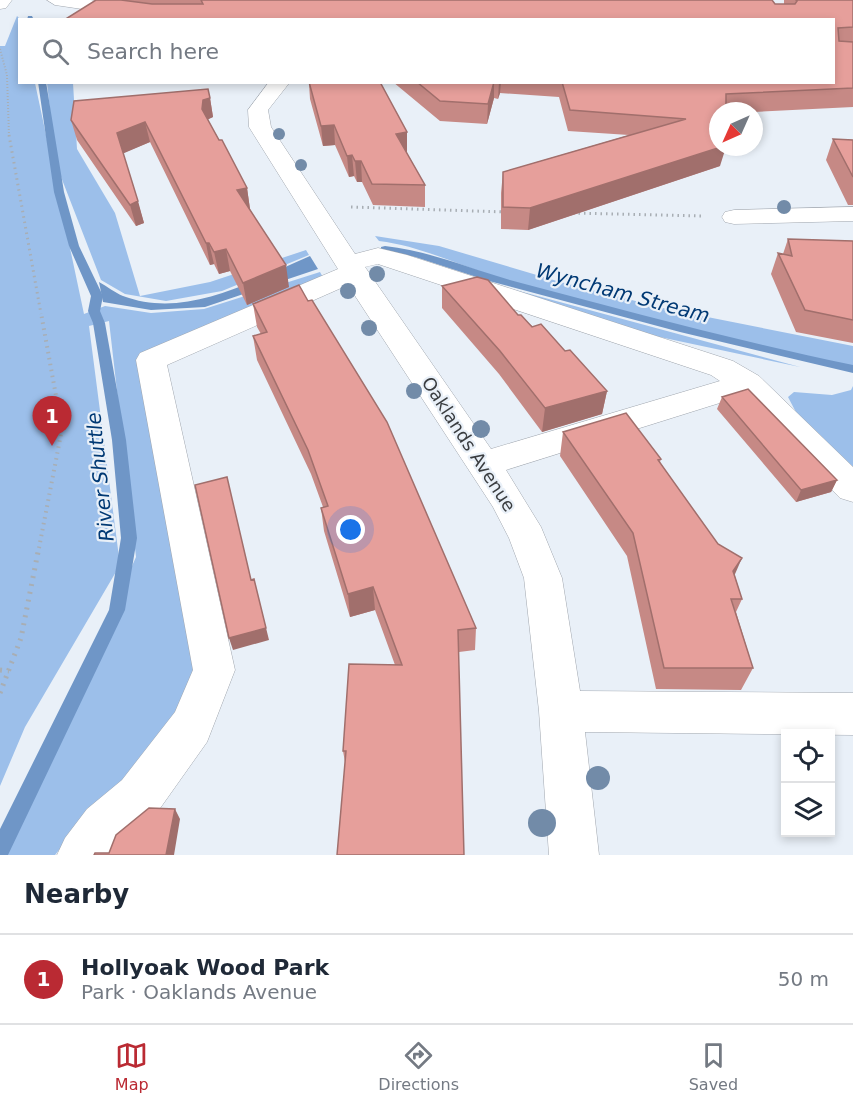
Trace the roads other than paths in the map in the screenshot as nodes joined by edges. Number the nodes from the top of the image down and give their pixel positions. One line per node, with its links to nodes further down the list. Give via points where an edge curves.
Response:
1 (4, 0): 3 (street)
2 (61, 1): 4 (street)
3 (0, 4)
4 (182, 18)
5 (278, 84): 8 (street, Oaklands Avenue, via 258,110 260,127)
6 (853, 214): 7 (street)
7 (734, 217)
8 (347, 260): 9 (street, via 378,256 398,261 722,368); 10 (street, Oaklands Avenue); 14 (street, via 151,360 214,669 191,727 139,797 104,826)
9 (748, 383): 10 (street); 11 (street)
10 (484, 464): 12 (street, Oaklands Avenue, via 528,538 543,578)
11 (853, 489)
12 (561, 711): 13 (street); 15 (street, Oaklands Avenue)
13 (853, 714)
14 (81, 855)
15 (574, 855)

